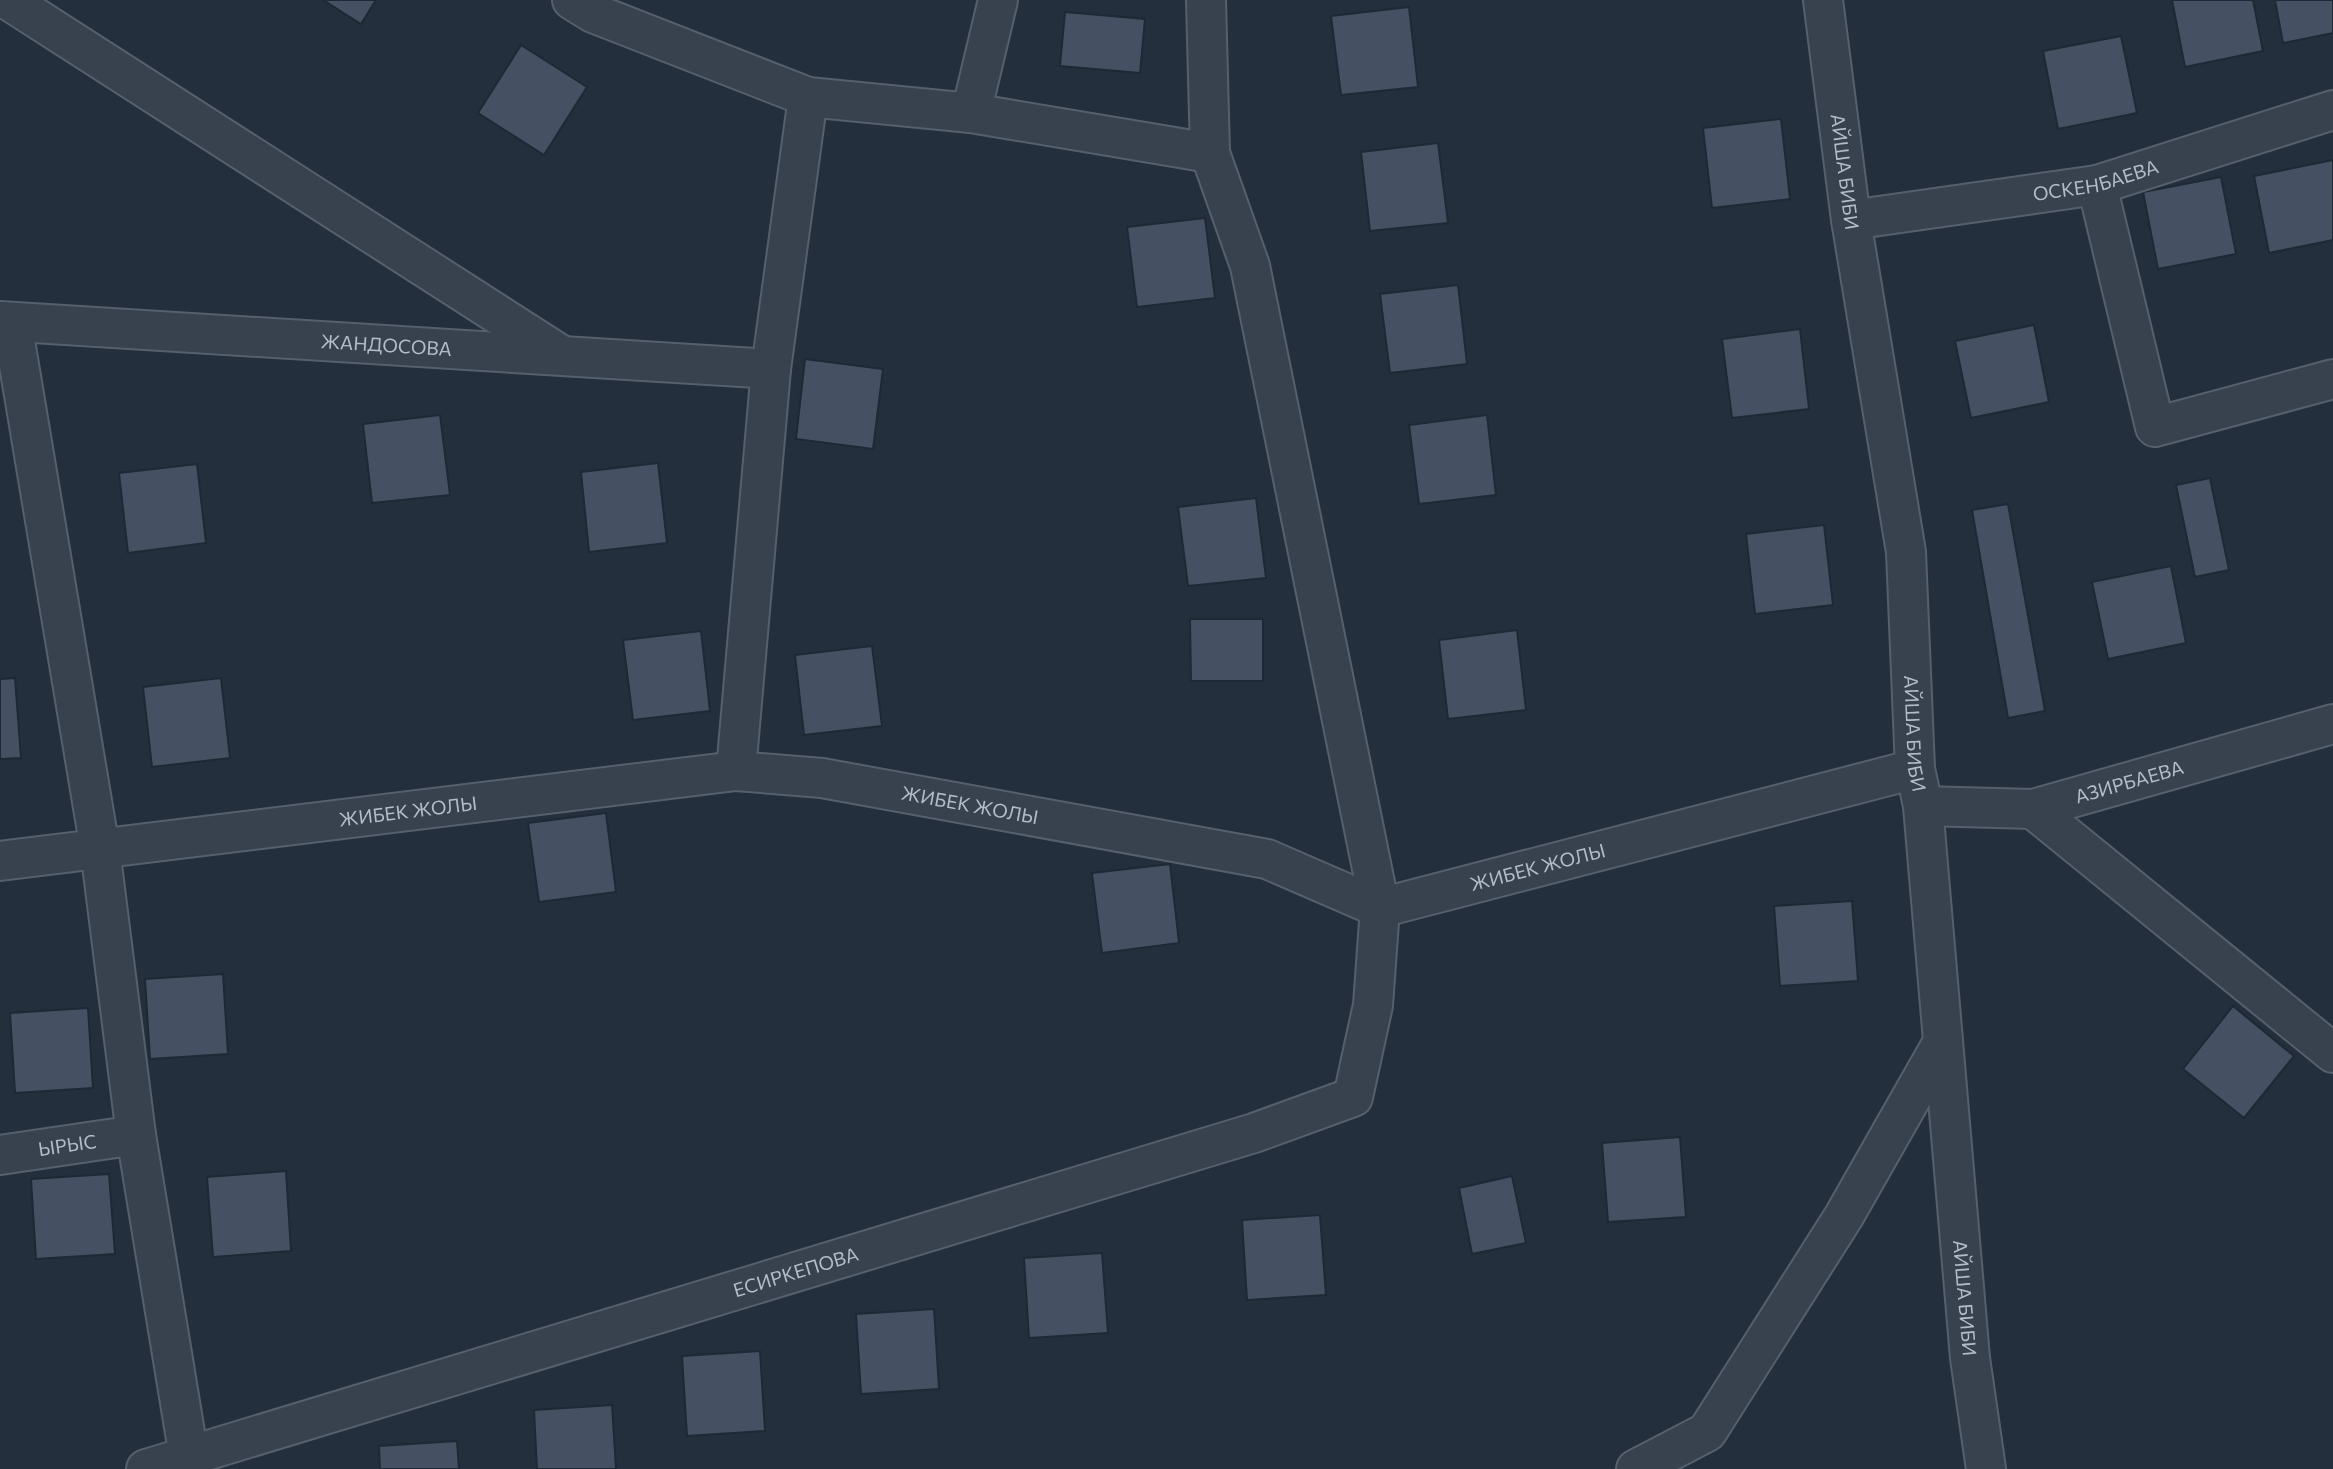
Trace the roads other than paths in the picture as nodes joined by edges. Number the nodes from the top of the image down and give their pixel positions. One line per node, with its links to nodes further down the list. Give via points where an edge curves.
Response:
1 (8, 0): 13 (street)
2 (572, 0): 6 (street, via 593,13)
3 (998, 0): 8 (street)
4 (1206, 0): 9 (street)
5 (1823, 0): 11 (street, АЙША БИБИ)
6 (808, 97): 8 (street); 14 (street)
7 (2333, 110): 10 (street, ОСКЕНБАЕВА)
8 (971, 113): 9 (street)
9 (1210, 153): 23 (street, via 1250,266)
10 (2097, 185): 11 (street, ОСКЕНБАЕВА); 15 (street, via 2155,427)
11 (1851, 220): 17 (street, АЙША БИБИ, via 1906,552)
12 (6, 322): 13 (street, ЖАНДОСОВА); 21 (street)
13 (563, 356): 14 (street, ЖАНДОСОВА)
14 (771, 369): 18 (street)
15 (2333, 379)
16 (2333, 724): 20 (street, АЗИРБАЕВА)
17 (1915, 769): 19 (street, АЙША БИБИ); 23 (street, ЖИБЕК ЖОЛЫ)
18 (736, 771): 21 (street, ЖИБЕК ЖОЛЫ); 23 (street, ЖИБЕК ЖОЛЫ, via 822,778 1267,859)
19 (1923, 806): 20 (street, АЗИРБАЕВА); 24 (street, АЙША БИБИ)
20 (2033, 808): 25 (street)
21 (100, 849): 22 (street, ЖИБЕК ЖОЛЫ); 26 (street)
22 (0, 861)
23 (1380, 908): 28 (street, ЕСИРКЕПОВА, via 1373,1005 1353,1097 1254,1133)
24 (1943, 1042): 30 (street, via 1844,1216 1707,1432); 31 (street, АЙША БИБИ, via 1970,1359)
25 (2333, 1054)
26 (136, 1135): 27 (street, ЫРЫС); 28 (street)
27 (0, 1155)
28 (189, 1457): 29 (street, ЕСИРКЕПОВА)
29 (146, 1469)
30 (1636, 1469)
31 (1986, 1469)

